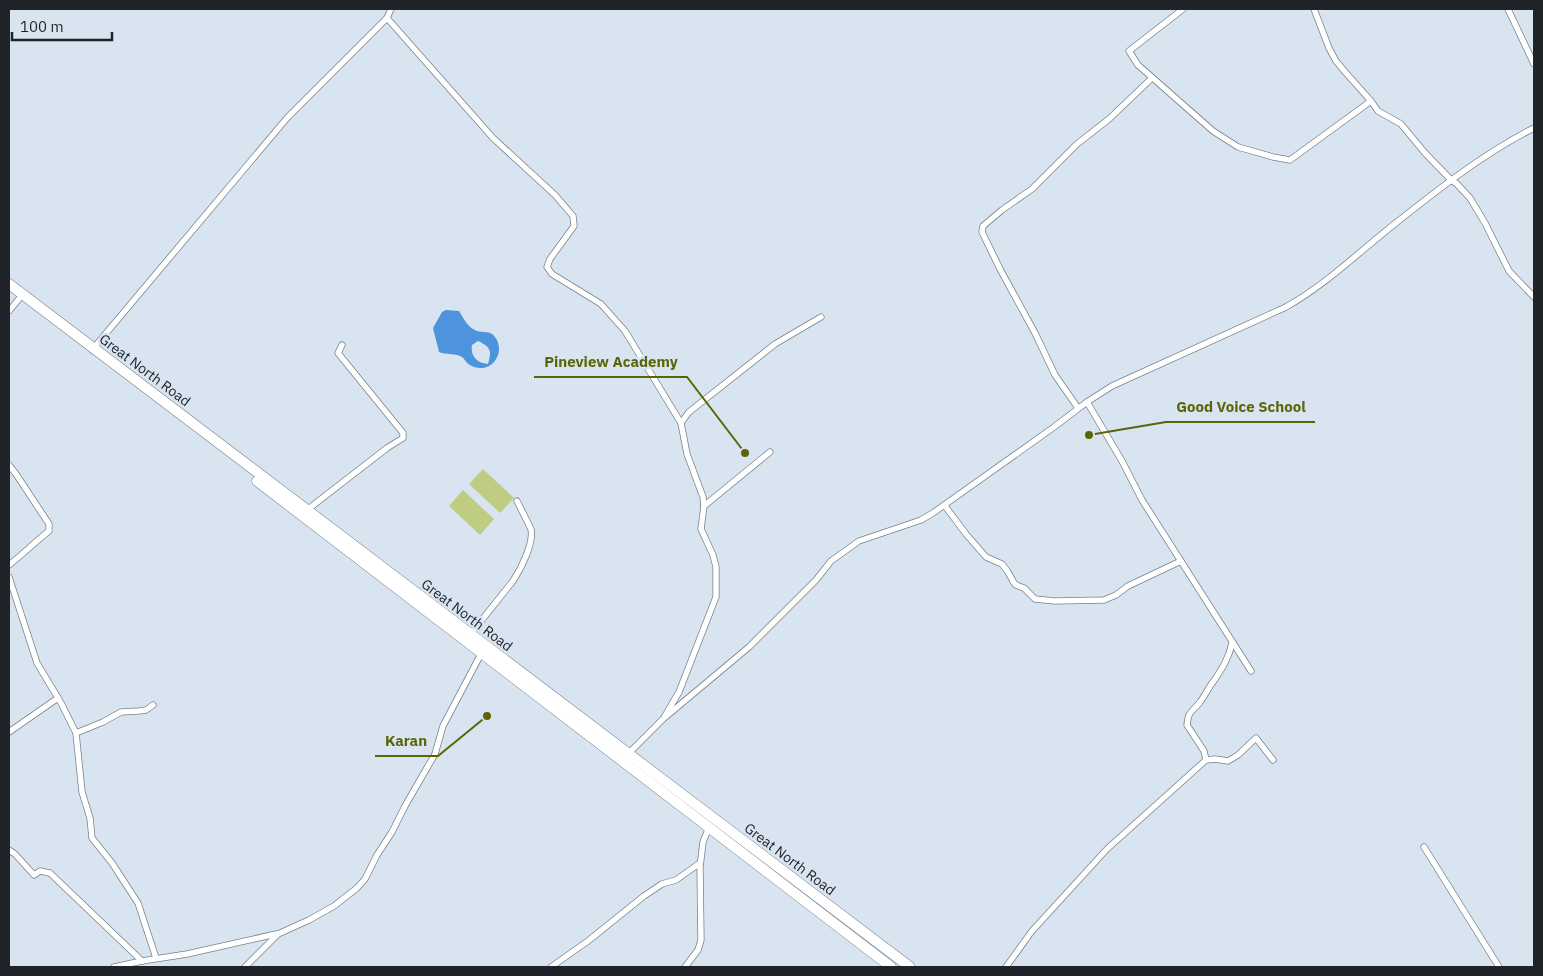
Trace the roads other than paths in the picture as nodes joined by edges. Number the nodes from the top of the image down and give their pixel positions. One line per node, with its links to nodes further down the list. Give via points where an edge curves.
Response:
1 (391, 9): 5 (street)
2 (1183, 9): 7 (street, via 1129,50 1138,65)
3 (1314, 9): 8 (street, via 1336,61)
4 (1508, 9): 6 (street)
5 (387, 18): 18 (street, via 287,118); 21 (street, via 494,138 573,216 574,226 550,259 548,267 552,274 601,304 625,330)
6 (1534, 64)
7 (1152, 78): 8 (street, via 1213,131 1238,147 1290,160); 20 (street, via 1032,189 983,226 982,232 1000,269 1055,374)
8 (1371, 101): 10 (street, via 1382,114 1401,124)
9 (1534, 128): 10 (street)
10 (1452, 181): 14 (street, via 1470,198 1509,271); 19 (street, via 1304,297 1112,386)
11 (9, 284): 13 (highway, Great North Road)
12 (9, 291): 13 (highway, Great North Road)
13 (20, 296): 15 (street); 18 (highway, Great North Road)
14 (1534, 297)
15 (9, 311)
16 (821, 317): 21 (street, via 775,344 689,412)
17 (342, 345): 27 (street, via 338,353 403,433 403,438)
18 (92, 350): 27 (highway, Great North Road)
19 (1086, 402): 20 (street); 28 (street)
20 (1078, 408): 26 (street)
21 (681, 423): 25 (street)
22 (770, 452): 25 (street)
23 (9, 465): 29 (street, via 49,524 49,531)
24 (517, 501): 31 (street, via 532,529 530,545 518,574)
25 (704, 506): 37 (street, via 702,529 716,567 716,597 679,692)
26 (946, 506): 28 (street, via 986,557 1002,564 1014,583 1035,599 1104,600); 37 (street, via 921,520 859,541 831,561 749,648)
27 (303, 513): 31 (highway, Great North Road)
28 (1181, 561): 32 (street)
29 (9, 565)
30 (9, 577): 35 (street, via 34,656)
31 (467, 638): 33 (highway, Great North Road)
32 (1232, 642): 34 (street); 41 (street, via 1222,670 1189,714 1187,726 1204,751)
33 (484, 650): 40 (highway, Great North Road); 47 (street, via 443,726 435,754 365,879 334,906)
34 (1251, 671)
35 (58, 698): 38 (street); 39 (street)
36 (153, 705): 39 (street, via 146,710 121,712)
37 (663, 719): 40 (street)
38 (9, 732)
39 (76, 733): 48 (street, via 82,792 92,838 138,903)
40 (625, 757): 43 (highway, Great North Road)
41 (1206, 760): 42 (street, via 1228,761 1256,738); 56 (street, via 1107,849 1032,931)
42 (1273, 760)
43 (711, 823): 46 (street); 54 (highway, Great North Road); 55 (highway, Great North Road)
44 (1424, 848): 57 (street)
45 (9, 850): 49 (street, via 34,875 40,871 50,873)
46 (700, 863): 52 (street, via 644,896); 53 (street, via 701,940 698,950)
47 (278, 934): 48 (street); 51 (street)
48 (156, 958): 49 (street)
49 (142, 961): 50 (street)
50 (114, 967)
51 (245, 967)
52 (551, 967)
53 (685, 967)
54 (891, 967)
55 (910, 967)
56 (1006, 967)
57 (1499, 967)

